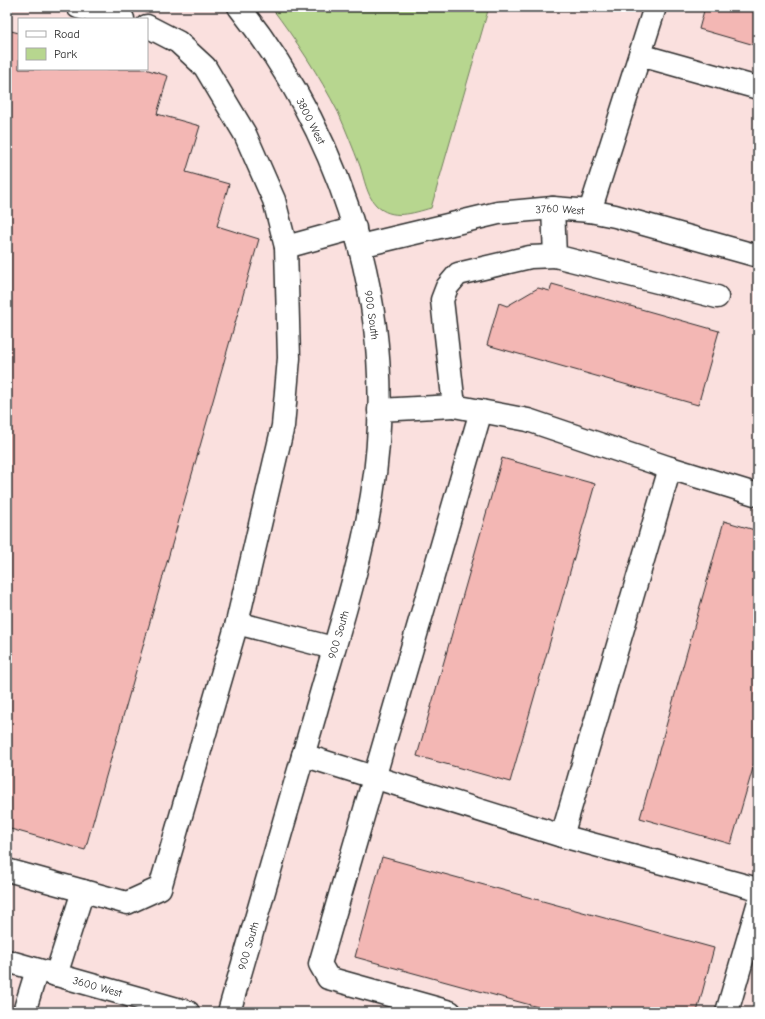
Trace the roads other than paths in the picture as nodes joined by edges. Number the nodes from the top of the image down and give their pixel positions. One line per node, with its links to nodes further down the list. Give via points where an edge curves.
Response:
1 (78, 7): 5 (street)
2 (126, 7): 6 (street)
3 (239, 7): 12 (street, 3800 West, via 288,76 307,111 342,189)
4 (655, 7): 8 (street)
5 (119, 18)
6 (137, 18)
7 (148, 27): 13 (street, via 178,42 205,67 248,140 274,200)
8 (640, 55): 9 (street); 11 (street)
9 (758, 88)
10 (553, 208): 11 (street, 3760 West); 12 (street, 3760 West, via 498,213); 14 (street)
11 (590, 211): 15 (street, 3760 West)
12 (358, 237): 13 (street, 3760 West); 18 (street, 900 South, via 376,338)
13 (286, 246): 22 (street, via 289,358 283,426)
14 (555, 256): 16 (street); 17 (street, via 530,257 458,274 447,287 442,300)
15 (758, 256)
16 (717, 297)
17 (454, 406): 18 (street); 19 (street)
18 (379, 410): 23 (street, 900 South, via 376,465 368,520)
19 (481, 411): 20 (street, via 528,420); 25 (street)
20 (670, 468): 21 (street); 26 (street)
21 (758, 495)
22 (237, 623): 23 (street); 29 (street, via 160,888 127,903)
23 (334, 648): 24 (street, 900 South)
24 (303, 755): 25 (street); 36 (street, 900 South)
25 (374, 778): 26 (street); 37 (street, via 320,964 328,978)
26 (562, 836): 28 (street)
27 (7, 870): 29 (street)
28 (758, 889)
29 (83, 891): 32 (street)
30 (758, 905): 38 (street)
31 (7, 961): 32 (street, 3600 West)
32 (46, 972): 33 (street, 3600 West); 34 (street)
33 (151, 1007): 35 (street, 3600 West)
34 (24, 1012)
35 (188, 1012)
36 (229, 1012)
37 (450, 1012)
38 (728, 1012)

